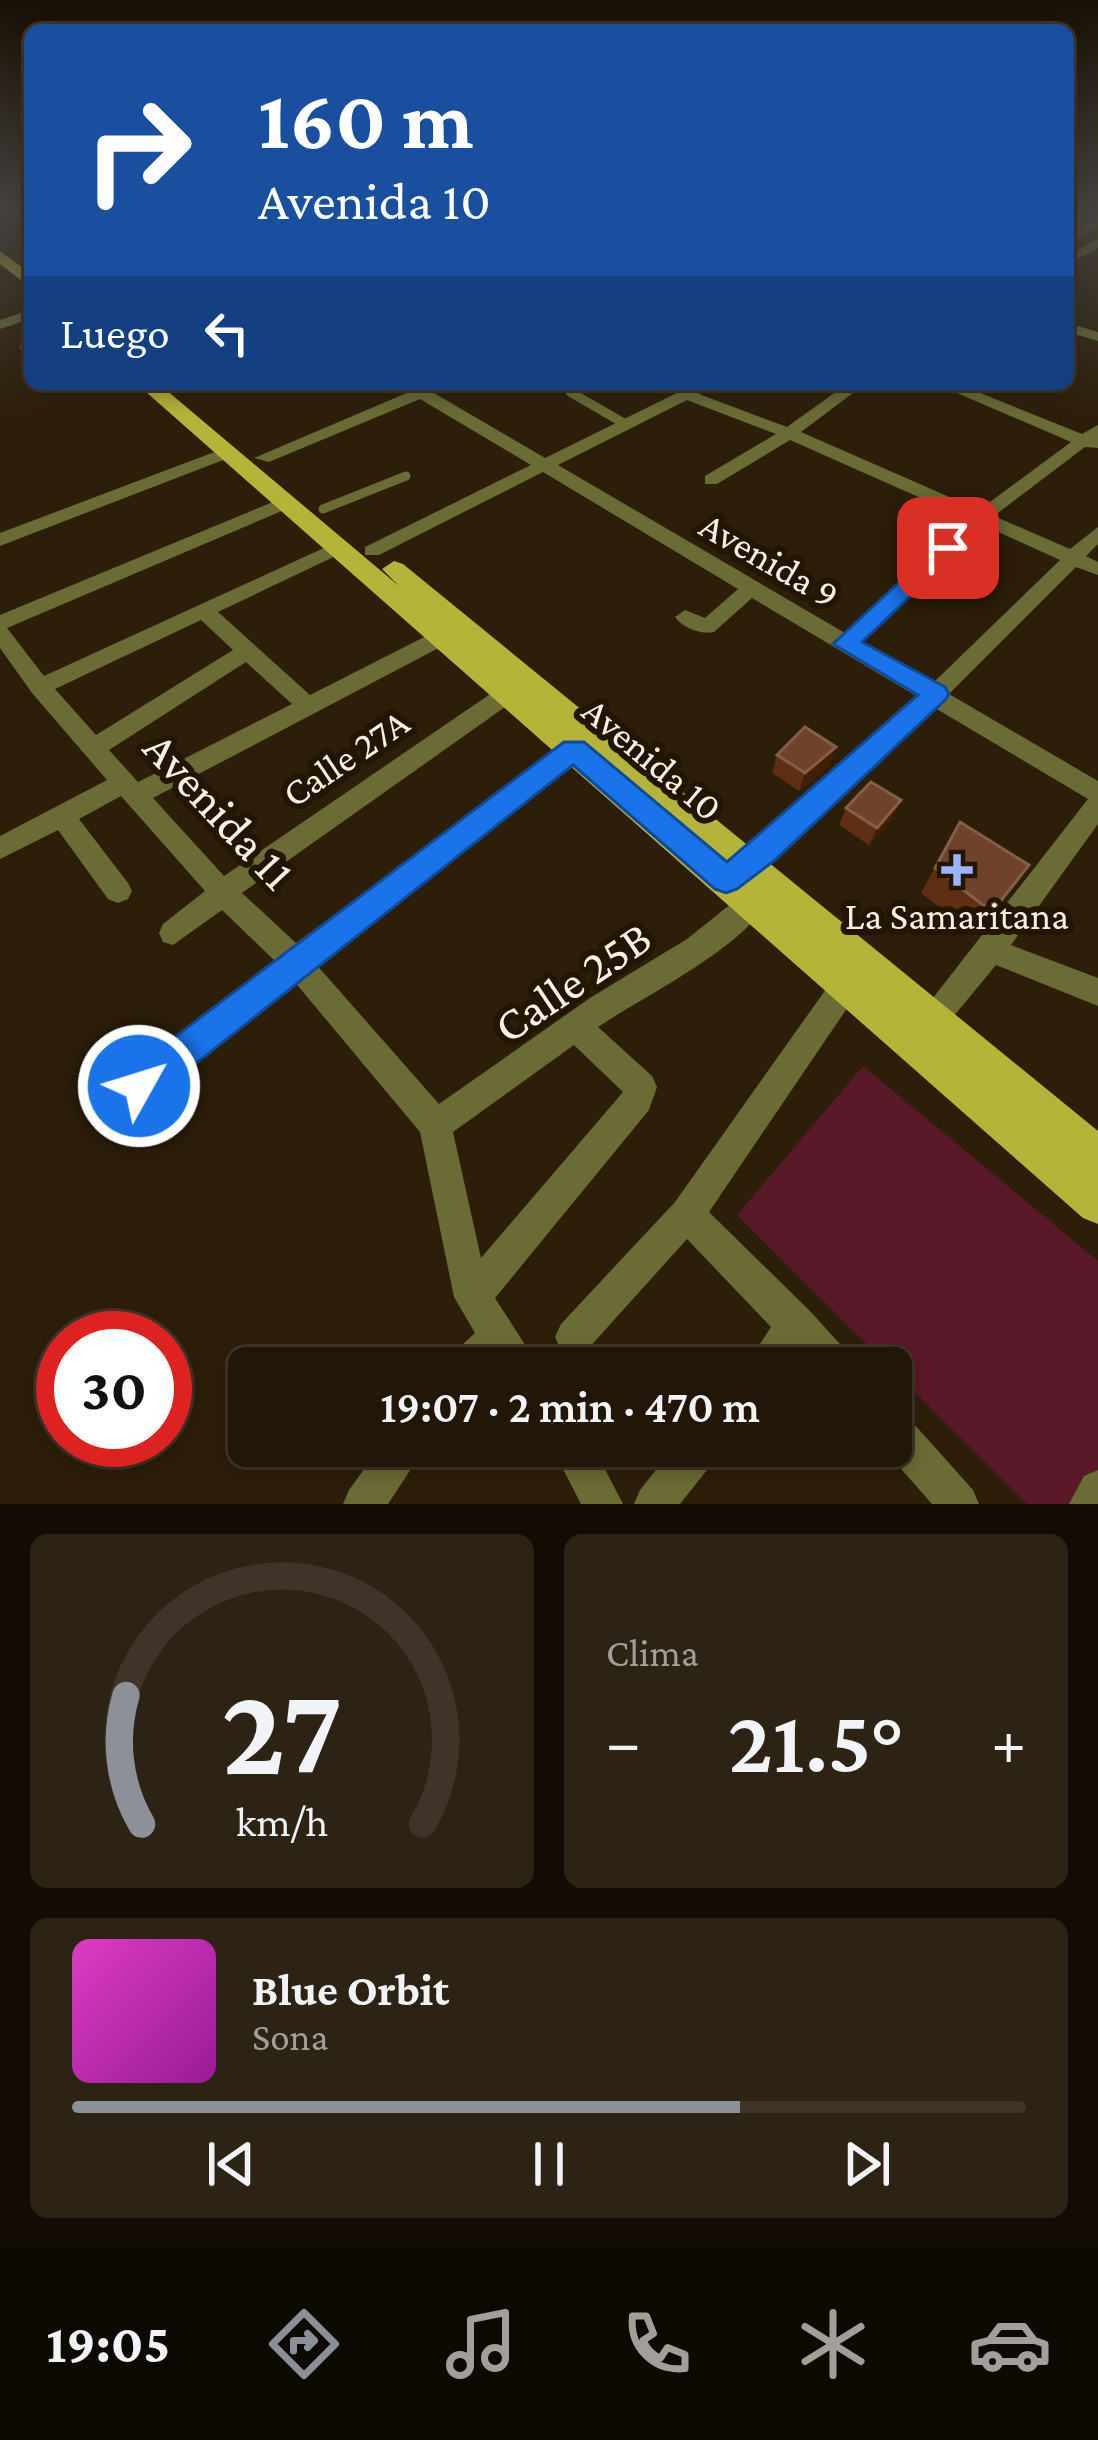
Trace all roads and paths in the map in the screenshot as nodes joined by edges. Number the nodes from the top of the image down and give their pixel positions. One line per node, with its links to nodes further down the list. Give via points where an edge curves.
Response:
1 (154, 390): 13 (main road, Avenida 10)
2 (183, 390): 14 (main road, Avenida 10)
3 (417, 390): 14 (street)
4 (428, 390): 15 (street, Avenida 9)
5 (696, 390): 9 (street)
6 (849, 390): 11 (street)
7 (960, 390): 12 (street)
8 (570, 392): 10 (lane)
9 (687, 395): 10 (street); 11 (street)
10 (627, 425): 15 (street)
11 (789, 433): 17 (street); 20 (street)
12 (1093, 439): 20 (street)
13 (225, 453): 18 (main road, Avenida 10); 22 (street)
14 (263, 458): 19 (main road, Avenida 10)
15 (540, 466): 24 (street); 27 (street, Avenida 9)
16 (406, 476): 19 (lane)
17 (711, 480)
18 (285, 503): 23 (main road, Avenida 10); 30 (street)
19 (323, 509): 24 (main road, Avenida 10)
20 (982, 517): 25 (street); 33 (street)
21 (1098, 533): 25 (street, Calle 25B)
22 (0, 540)
23 (337, 548): 28 (street); 32 (main road, Avenida 10)
24 (372, 551): 46 (main road, Avenida 10)
25 (1072, 558): 26 (street); 37 (street, Calle 25B)
26 (1098, 569)
27 (749, 590): 29 (street, via 706,627); 33 (street, Avenida 9)
28 (202, 609): 34 (street); 35 (street)
29 (686, 617)
30 (0, 623)
31 (0, 633): 35 (street, Avenida 11)
32 (442, 637): 36 (main road, Avenida 10); 38 (street)
33 (846, 644): 37 (street, Avenida 9)
34 (248, 651): 38 (street); 39 (street)
35 (40, 687): 39 (street, Avenida 11)
36 (507, 694): 40 (main road, Avenida 10); 48 (street, Calle 27A)
37 (936, 694): 42 (street, Avenida 9); 46 (street, Calle 25B)
38 (308, 706): 41 (street)
39 (94, 748): 41 (street, Avenida 11)
40 (574, 749): 46 (main road, Avenida 10); 51 (street)
41 (130, 789): 44 (street); 48 (street, Avenida 11)
42 (1098, 793)
43 (1098, 805): 50 (street)
44 (62, 816): 45 (street); 47 (street)
45 (0, 848)
46 (742, 882): 52 (main road, Avenida 10); 54 (street, Calle 25B, via 684,961); 55 (main road, Avenida 10)
47 (118, 891)
48 (223, 892): 49 (street, Calle 27A); 51 (street, Avenida 11)
49 (173, 933)
50 (991, 950): 53 (street); 55 (street)
51 (295, 961): 56 (street); 57 (street, Avenida 11)
52 (846, 985): 55 (main road, Avenida 10); 60 (street)
53 (1098, 992)
54 (576, 1027): 57 (street, Calle 25B); 61 (street, via 641,1088 638,1099)
55 (922, 1031): 58 (main road, Avenida 10); 59 (main road, Avenida 10)
56 (107, 1112)
57 (435, 1124): 61 (street, Avenida 11)
58 (1098, 1158)
59 (1098, 1203)
60 (688, 1214): 62 (street); 64 (street)
61 (472, 1297): 63 (street, Avenida 11)
62 (797, 1324): 67 (street); 68 (street)
63 (499, 1336): 65 (street); 66 (street, Avenida 11)
64 (574, 1337)
65 (487, 1347)
66 (507, 1347)
67 (779, 1347)
68 (818, 1347)
69 (912, 1451): 77 (street)
70 (390, 1467): 74 (street)
71 (583, 1467): 75 (street)
72 (683, 1467): 76 (street)
73 (1098, 1490): 78 (street)
74 (363, 1504)
75 (603, 1504)
76 (654, 1504)
77 (959, 1504)
78 (1089, 1504)

